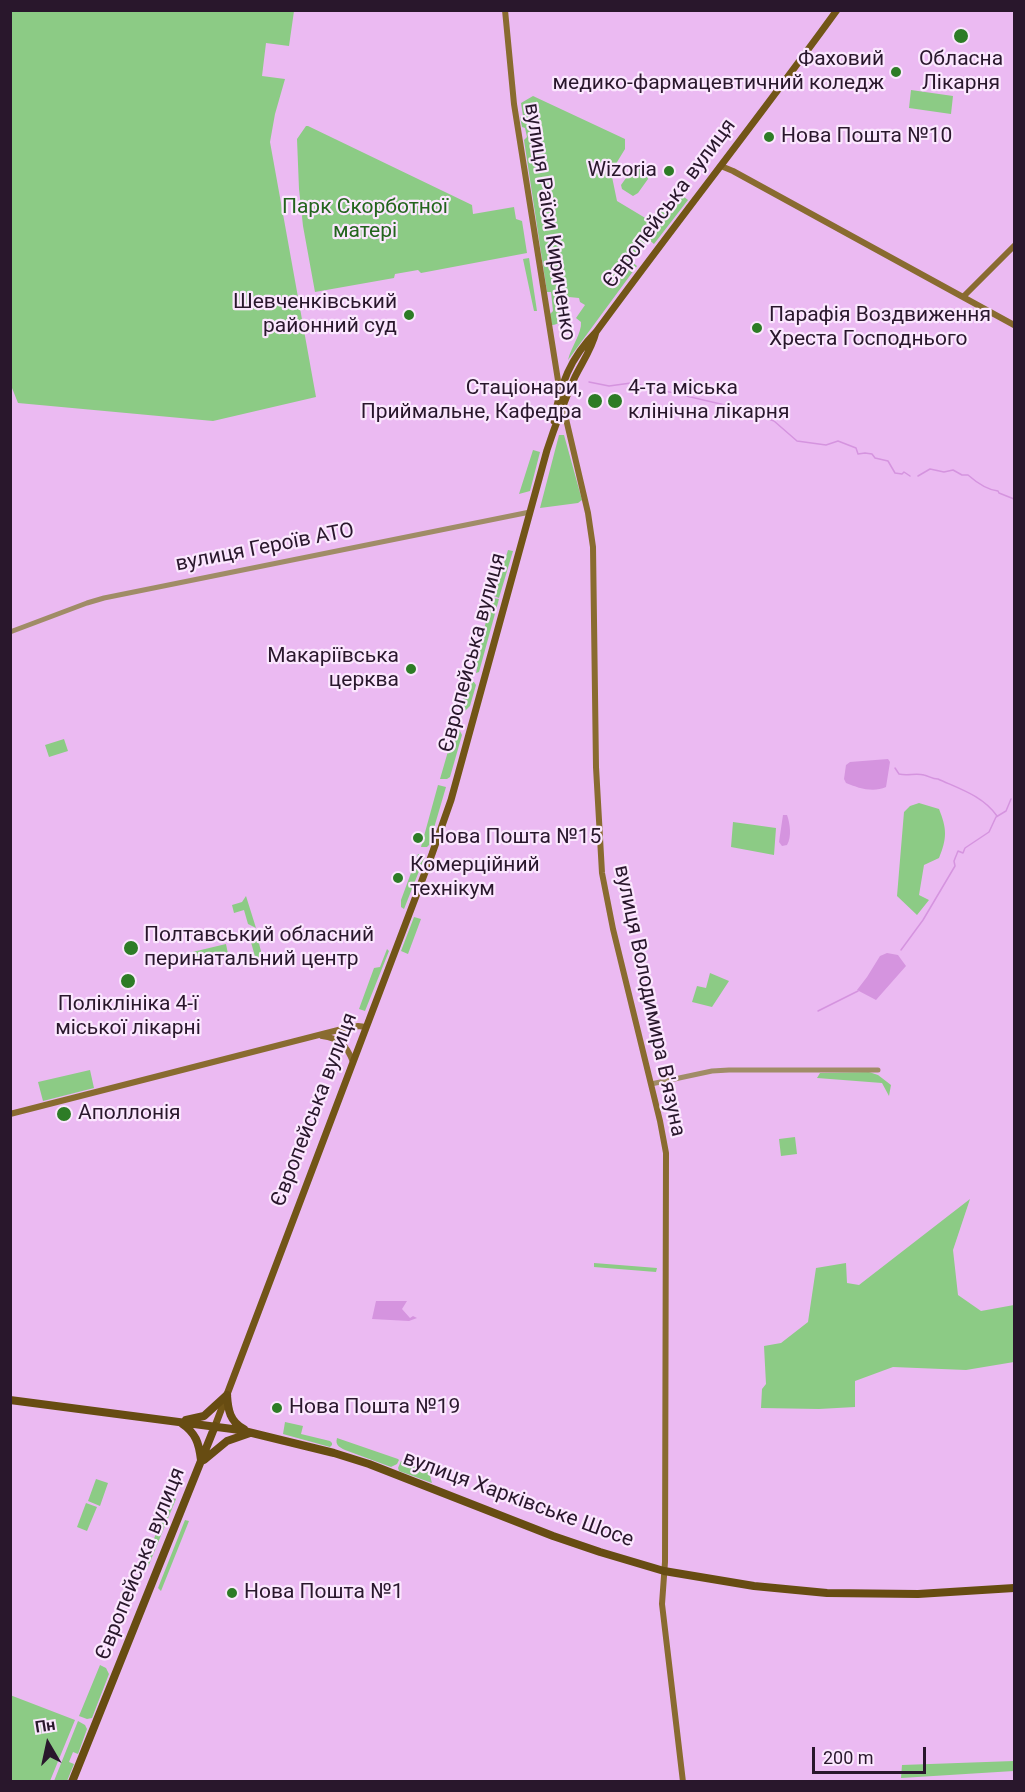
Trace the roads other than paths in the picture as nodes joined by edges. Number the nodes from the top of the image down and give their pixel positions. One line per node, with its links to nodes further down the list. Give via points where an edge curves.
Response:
1 (505, 10): 8 (main road, вулиця Раїси Кириченко, via 513,98)
2 (837, 10): 3 (main road, Європейська вулиця)
3 (721, 166): 5 (main road); 7 (main road, Європейська вулиця)
4 (1014, 246): 5 (main road)
5 (964, 297): 6 (main road)
6 (1014, 325)
7 (596, 333): 9 (main road, Європейська вулиця, via 573,361); 10 (main road, Європейська вулиця)
8 (555, 371): 9 (main road, вулиця Володимира В'язуна)
9 (560, 392): 10 (main road, вулиця Володимира В'язуна); 11 (main road, Європейська вулиця)
10 (563, 407): 11 (main road, Європейська вулиця); 18 (main road, вулиця Володимира В'язуна, via 593,547 596,767 603,873)
11 (551, 438): 12 (main road, Європейська вулиця)
12 (530, 512): 13 (street, вулиця Героїв АТО, via 104,598); 14 (main road, Європейська вулиця, via 451,800)
13 (10, 632)
14 (366, 1028): 15 (main road, via 358,1026); 16 (main road, Європейська вулиця)
15 (316, 1036): 16 (main road, via 341,1042); 19 (main road)
16 (353, 1062): 20 (main road, Європейська вулиця)
17 (878, 1070): 18 (street, via 712,1071)
18 (651, 1084): 26 (main road, вулиця Володимира В'язуна, via 666,1154)
19 (10, 1114)
20 (227, 1395): 22 (highway, via 204,1416); 23 (main road, Європейська вулиця); 24 (highway, via 233,1421)
21 (10, 1400): 22 (highway, вулиця Харківське Шосе)
22 (178, 1421): 23 (highway, вулиця Харківське Шосе); 25 (highway, via 197,1438)
23 (215, 1426): 24 (highway, вулиця Харківське Шосе); 25 (highway, Європейська вулиця)
24 (251, 1432): 25 (highway, via 228,1442); 26 (highway, вулиця Харківське Шосе, via 369,1464 553,1536)
25 (201, 1462): 28 (highway, Європейська вулиця)
26 (664, 1571): 27 (highway, вулиця Харківське Шосе, via 819,1593); 29 (main road, вулиця Володимира В'язуна, via 662,1604)
27 (1014, 1590)
28 (72, 1782)
29 (683, 1782)

